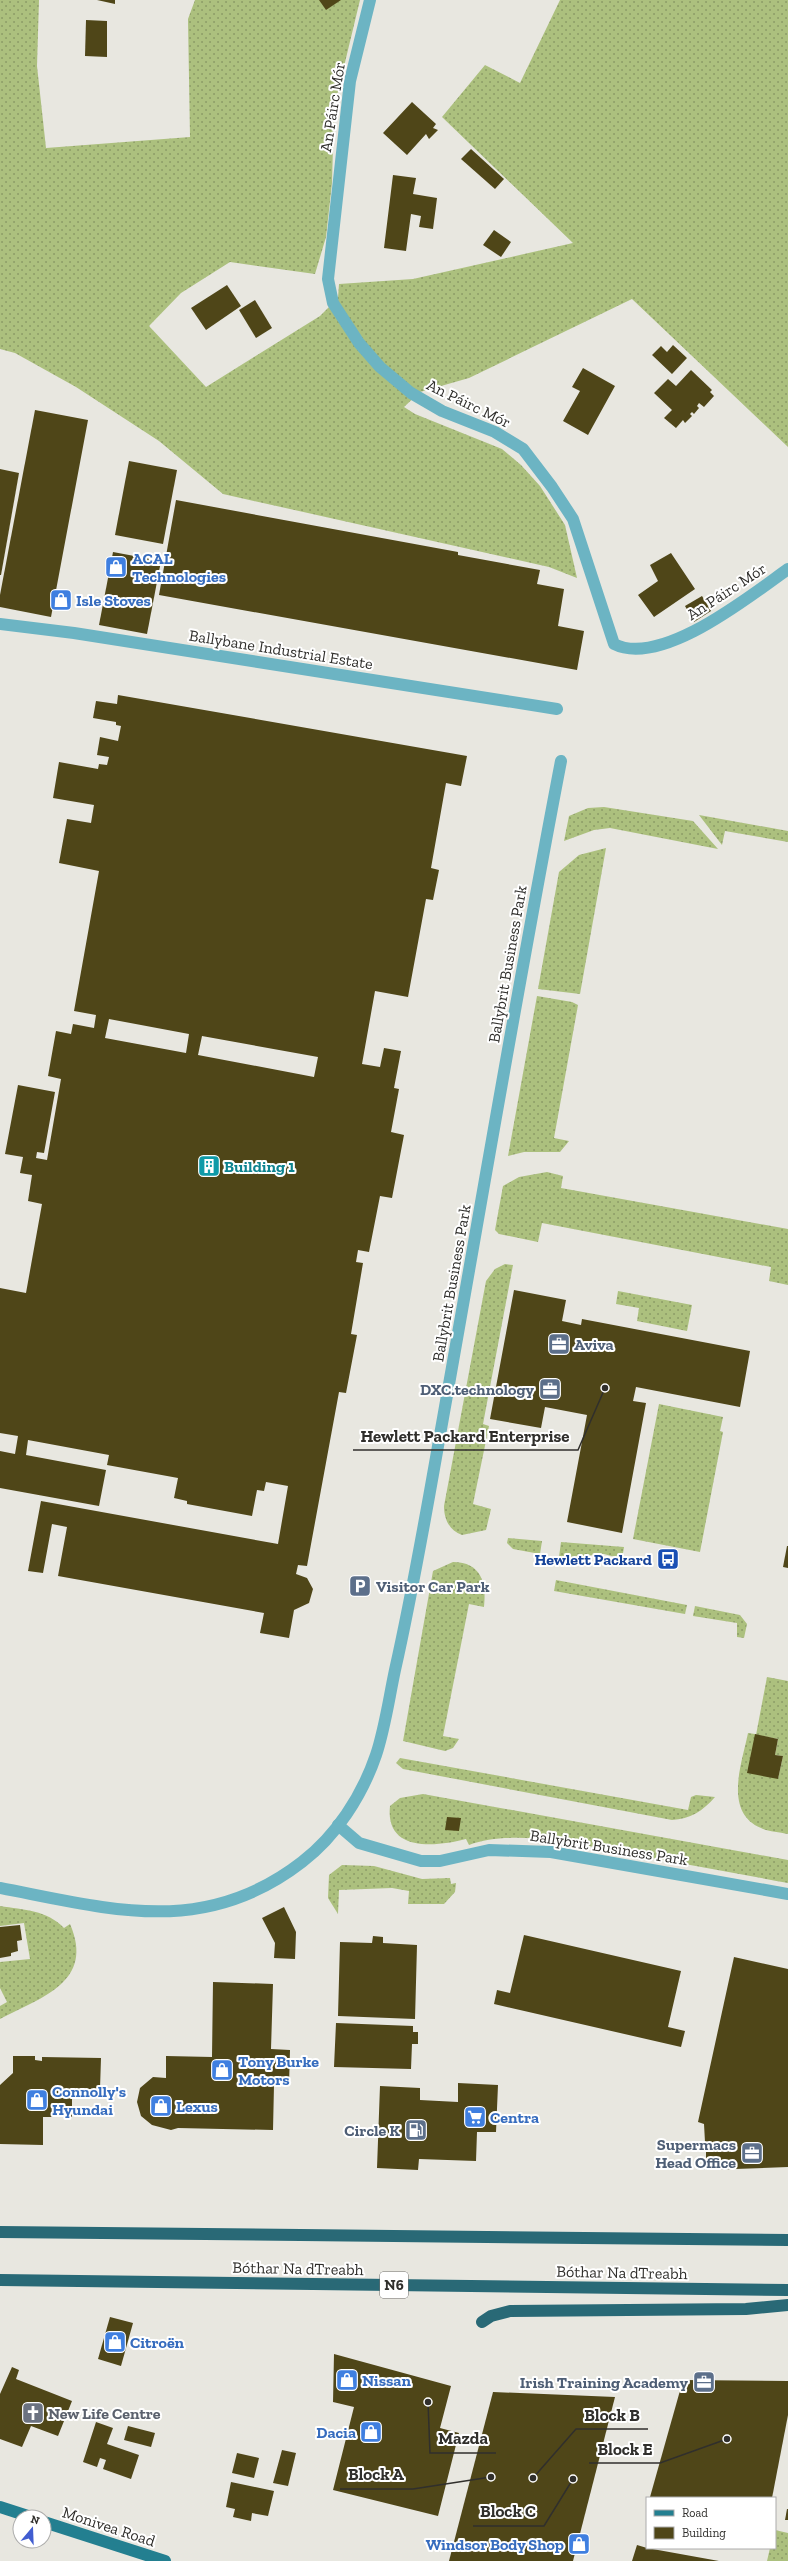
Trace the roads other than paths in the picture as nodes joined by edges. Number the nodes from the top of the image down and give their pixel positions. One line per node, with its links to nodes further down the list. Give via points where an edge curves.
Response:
1 (370, 0): 2 (street, An Páirc Mór, via 350,81 328,279 333,303 358,343 380,368 411,393 442,410 495,432 523,449 572,519 614,644 625,650 659,646 703,627)
2 (788, 570)
3 (0, 624): 4 (street, Ballybane Industrial Estate, via 74,633)
4 (557, 709)
5 (561, 761): 6 (street, Ballybrit Business Park, via 400,1650 375,1757 357,1796)
6 (338, 1825): 7 (street, Ballybrit Business Park, via 304,1861 252,1893 226,1904 184,1912 134,1910); 8 (street, Ballybrit Business Park, via 359,1843 420,1861 440,1861 489,1850 551,1852)
7 (0, 1888)
8 (788, 1894)
9 (0, 2232): 10 (highway, Bóthar Na dTreabh)
10 (788, 2240)
11 (0, 2280): 12 (highway, Bóthar Na dTreabh / N6)
12 (788, 2290)
13 (788, 2305): 14 (highway, via 746,2308 510,2311 491,2316)
14 (482, 2322)
15 (0, 2507): 16 (main road)
16 (12, 2511)
17 (52, 2525): 18 (main road, Monivea Road)
18 (165, 2561)

